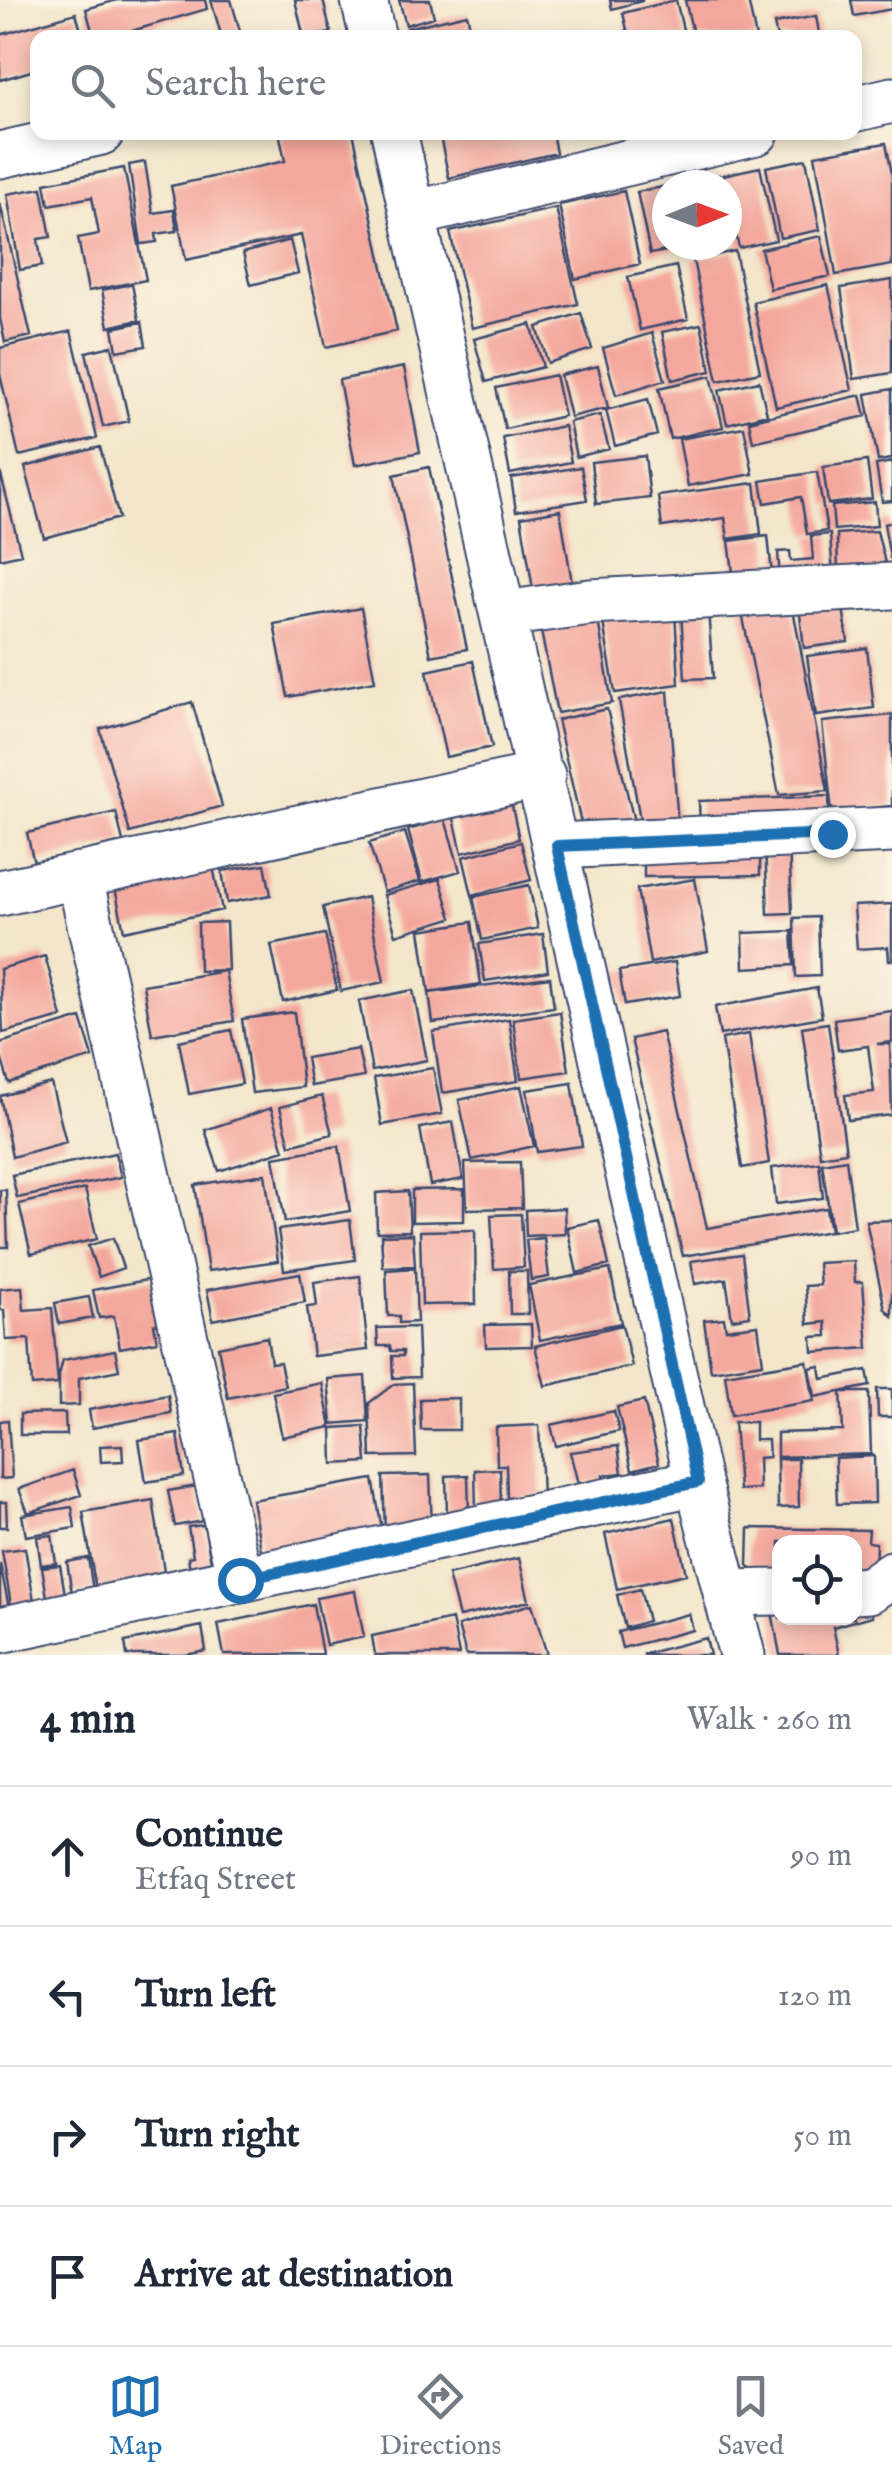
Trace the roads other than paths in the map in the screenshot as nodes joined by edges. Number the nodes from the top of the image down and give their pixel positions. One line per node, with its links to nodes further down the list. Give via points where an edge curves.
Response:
1 (364, 0): 2 (street)
2 (371, 30)
3 (892, 100): 4 (street)
4 (862, 107)
5 (66, 140): 8 (street)
6 (396, 140): 9 (street)
7 (723, 140): 9 (street)
8 (0, 155)
9 (413, 214): 11 (street)
10 (892, 586): 11 (street, via 590,602)
11 (504, 614): 12 (street)
12 (542, 775): 14 (street); 15 (street)
13 (892, 830): 14 (street)
14 (557, 846): 17 (street)
15 (79, 875): 16 (street); 19 (street)
16 (0, 892)
17 (698, 1482): 19 (street); 22 (street)
18 (892, 1574): 20 (street)
19 (240, 1580): 23 (street)
20 (862, 1590)
21 (772, 1592): 22 (street)
22 (728, 1594): 24 (street)
23 (0, 1630)
24 (742, 1655)

